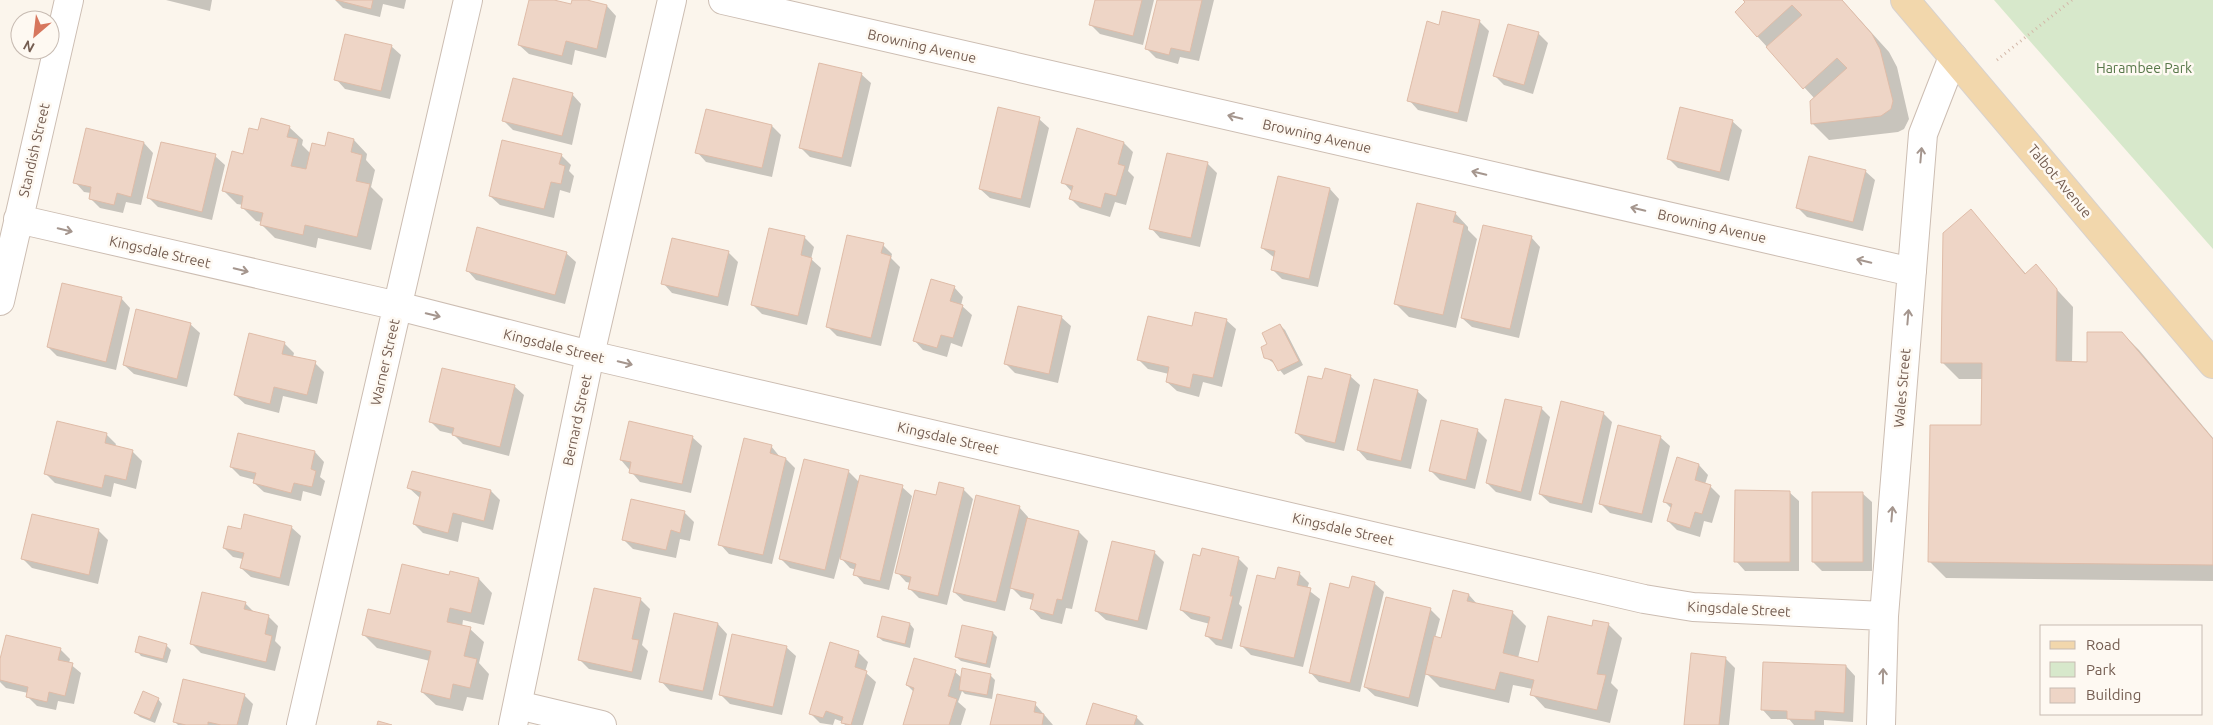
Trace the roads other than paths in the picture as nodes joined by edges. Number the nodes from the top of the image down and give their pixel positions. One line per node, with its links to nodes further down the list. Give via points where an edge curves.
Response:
1 (69, 0): 7 (street, Standish Street)
2 (468, 0): 10 (street, Warner Street)
3 (672, 0): 11 (street, Bernard Street)
4 (723, 0): 8 (street, Browning Avenue, one-way to 4)
5 (1905, 0): 6 (main road, Talbot Avenue)
6 (1953, 57): 8 (street, Wales Street, one-way to 6, via 1923,134); 12 (main road, Talbot Avenue)
7 (18, 219): 9 (street, Standish Street); 10 (street, Kingsdale Street, one-way to 10)
8 (1912, 272): 13 (street, Wales Street, one-way to 8)
9 (0, 301)
10 (398, 306): 11 (street, Kingsdale Street, one-way to 11); 15 (street, Warner Street)
11 (590, 355): 13 (street, Kingsdale Street, one-way to 13, via 1644,599 1693,607); 14 (street, Bernard Street)
12 (2213, 364)
13 (1884, 616): 17 (street, Wales Street, one-way to 13)
14 (515, 715): 16 (street)
15 (301, 725)
16 (602, 725)
17 (1881, 725)

